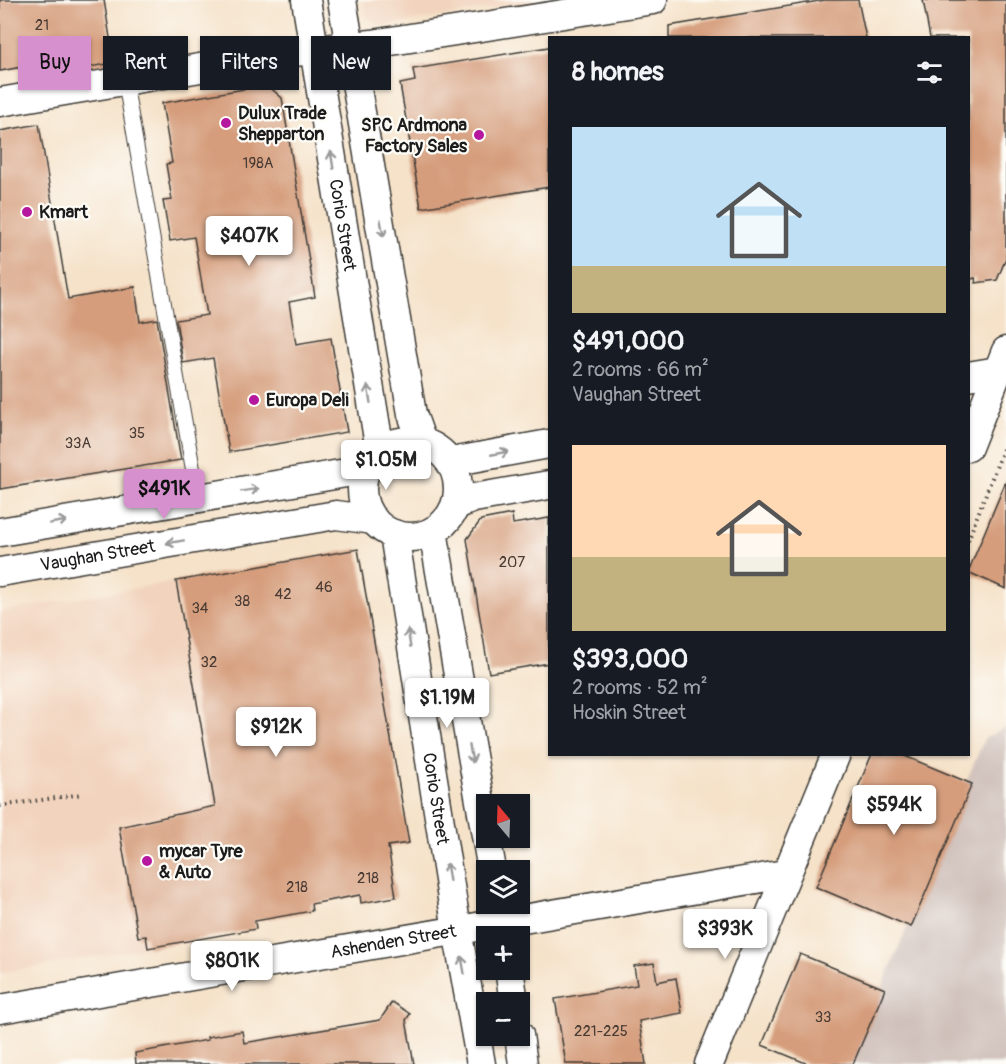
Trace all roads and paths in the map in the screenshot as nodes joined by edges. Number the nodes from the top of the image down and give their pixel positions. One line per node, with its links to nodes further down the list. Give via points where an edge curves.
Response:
1 (306, 0): 4 (street, Corio Street)
2 (342, 0): 5 (street)
3 (653, 0): 6 (street)
4 (312, 36)
5 (348, 36)
6 (391, 40)
7 (311, 51): 8 (street)
8 (188, 71)
9 (103, 85): 13 (street)
10 (127, 90): 24 (lane)
11 (321, 90): 21 (street, Corio Street, one-way to 11)
12 (357, 90): 18 (street, one-way to 18, via 412,414)
13 (0, 102)
14 (1002, 361): 15 (street); 16 (street)
15 (970, 374)
16 (975, 414): 17 (street)
17 (970, 438)
18 (422, 442): 21 (street, via 407,441); 22 (street)
19 (1006, 442): 29 (path)
20 (548, 444): 22 (street, one-way to 20)
21 (374, 458): 24 (street, one-way to 21, via 346,473); 26 (street, via 362,486 367,510)
22 (451, 462): 25 (street, via 459,490)
23 (548, 485): 25 (street, via 474,498)
24 (198, 498): 28 (street, one-way to 24)
25 (456, 505): 27 (street, via 443,525)
26 (384, 527): 27 (street, via 420,536); 30 (street, Vaughan Street, one-way to 30, via 336,515); 37 (street, Corio Street, one-way to 26)
27 (433, 531): 34 (street, one-way to 34)
28 (0, 532)
29 (970, 535)
30 (0, 572)
31 (835, 756): 35 (street)
32 (82, 794): 33 (path)
33 (0, 806)
34 (490, 860)
35 (785, 874): 36 (street, Ashenden Street); 42 (street)
36 (501, 921): 37 (street, Ashenden Street)
37 (457, 930): 38 (street, Ashenden Street); 40 (street, Corio Street, one-way to 37)
38 (0, 1008)
39 (521, 1046): 41 (street)
40 (481, 1064)
41 (523, 1064)
42 (709, 1064)

